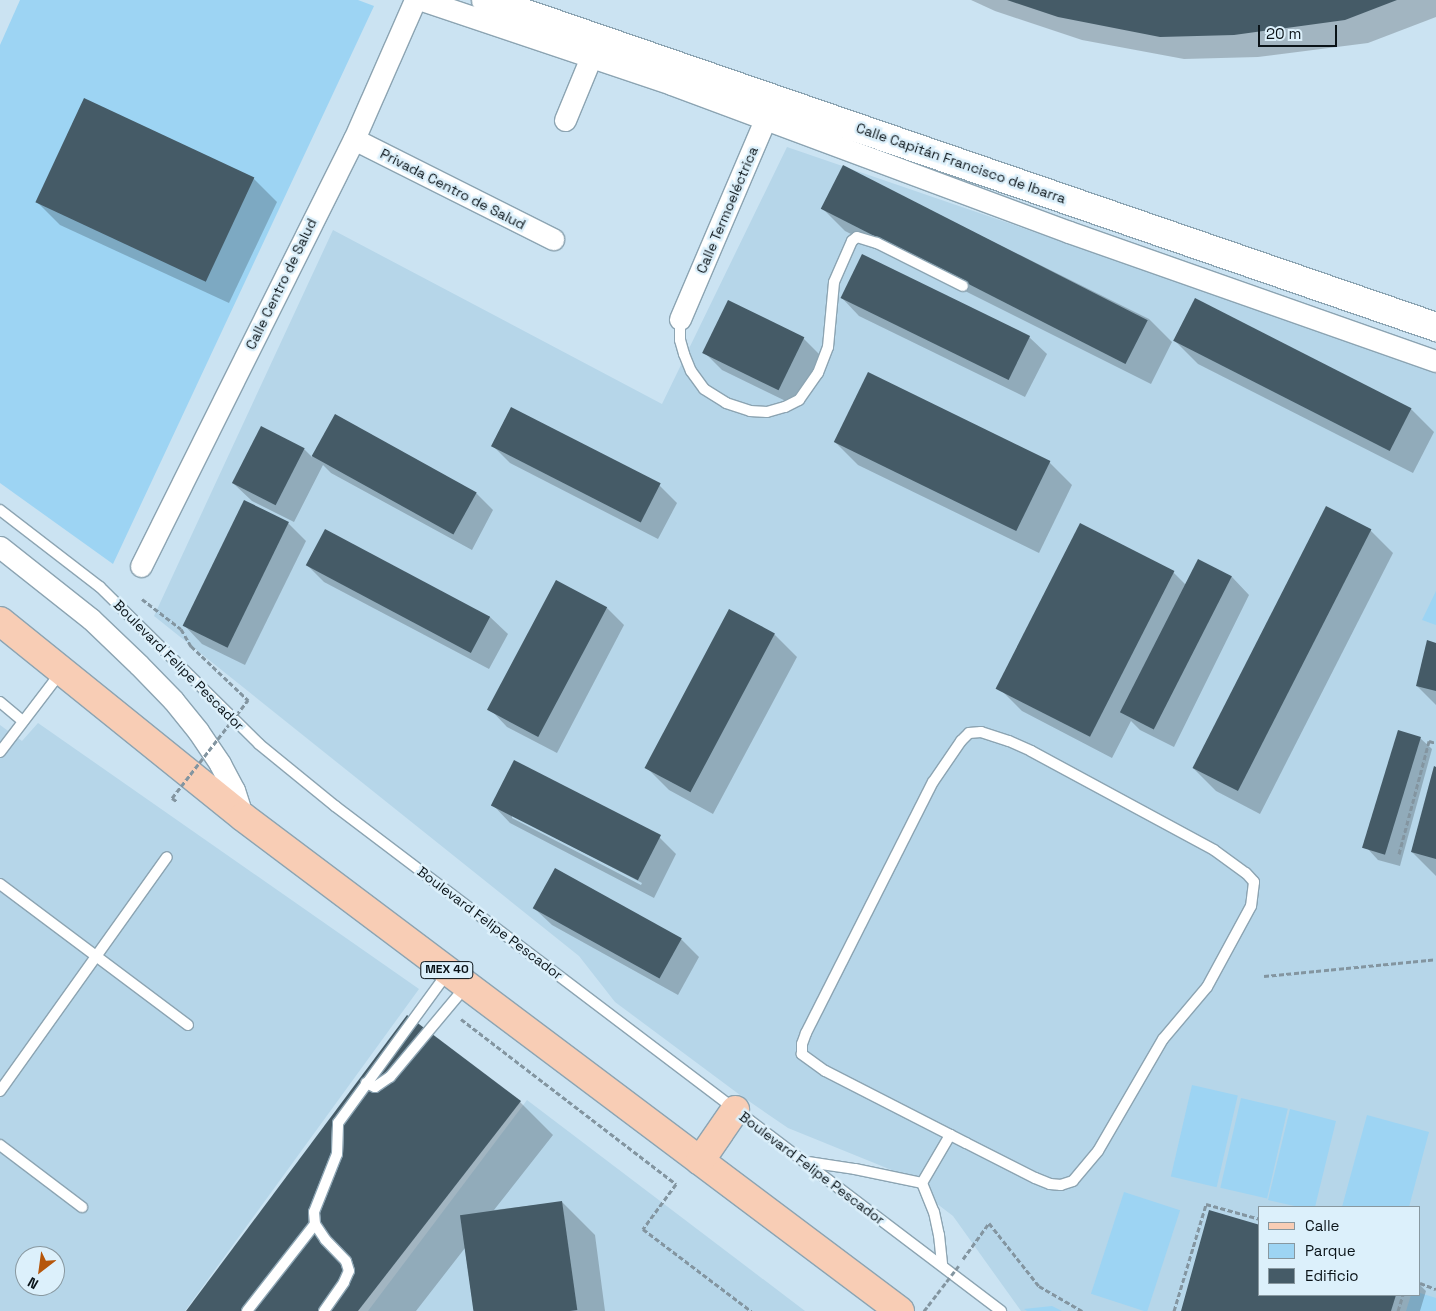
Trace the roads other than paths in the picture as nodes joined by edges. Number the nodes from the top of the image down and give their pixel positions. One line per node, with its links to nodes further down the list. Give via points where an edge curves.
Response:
1 (415, 0): 7 (street, Calle Centro de Salud)
2 (422, 0): 4 (street)
3 (486, 0): 5 (street, Calle Capitán Francisco de Ibarra)
4 (591, 57): 5 (street); 6 (street)
5 (770, 109): 10 (street, Calle Termoeléctrica); 11 (street, Calle Capitán Francisco de Ibarra); 12 (street, via 1069,232)
6 (565, 120)
7 (354, 139): 8 (street, Privada Centro de Salud); 15 (street, Calle Centro de Salud)
8 (553, 239)
9 (963, 286): 10 (lane, via 877,243 858,237 852,241 834,282 828,348 818,374 798,400 767,412 750,412 726,403 704,389 684,354)
10 (680, 319)
11 (1436, 327)
12 (1436, 361)
13 (0, 510): 29 (lane, Boulevard Felipe Pescador, via 100,587 259,744)
14 (0, 547): 21 (street, via 91,619 172,700 220,764)
15 (141, 566)
16 (0, 621): 17 (main road, MEX 40)
17 (62, 671): 19 (lane); 21 (main road, MEX 40)
18 (0, 702): 19 (lane)
19 (23, 721): 20 (lane)
20 (0, 752)
21 (243, 817): 25 (main road, MEX 40)
22 (167, 858): 24 (lane)
23 (0, 884): 24 (lane)
24 (96, 956): 26 (lane); 28 (lane)
25 (457, 978): 27 (lane); 27 (lane, via 448,1008 390,1077 376,1087); 32 (main road, MEX 40)
26 (188, 1025)
27 (366, 1083): 36 (lane, via 338,1123 337,1154 314,1212)
28 (0, 1091)
29 (735, 1110): 32 (main road); 33 (lane, Boulevard Felipe Pescador)
30 (950, 1135): 30 (lane, via 825,1071 802,1054 802,1044 933,782 961,741 969,733 980,732 1031,751 1214,850 1246,873 1254,882 1255,892 1239,930 1207,987 1164,1038 1098,1151 1073,1181 1050,1184); 34 (lane)
31 (0, 1145): 35 (lane)
32 (700, 1161): 40 (main road, MEX 40)
33 (806, 1162): 34 (lane); 37 (lane, Boulevard Felipe Pescador)
34 (922, 1183): 37 (lane, via 934,1212)
35 (82, 1207)
36 (315, 1224): 38 (lane); 39 (lane, via 346,1261 349,1271)
37 (942, 1266): 41 (lane, Boulevard Felipe Pescador)
38 (247, 1311)
39 (324, 1311)
40 (900, 1311)
41 (1001, 1311)

